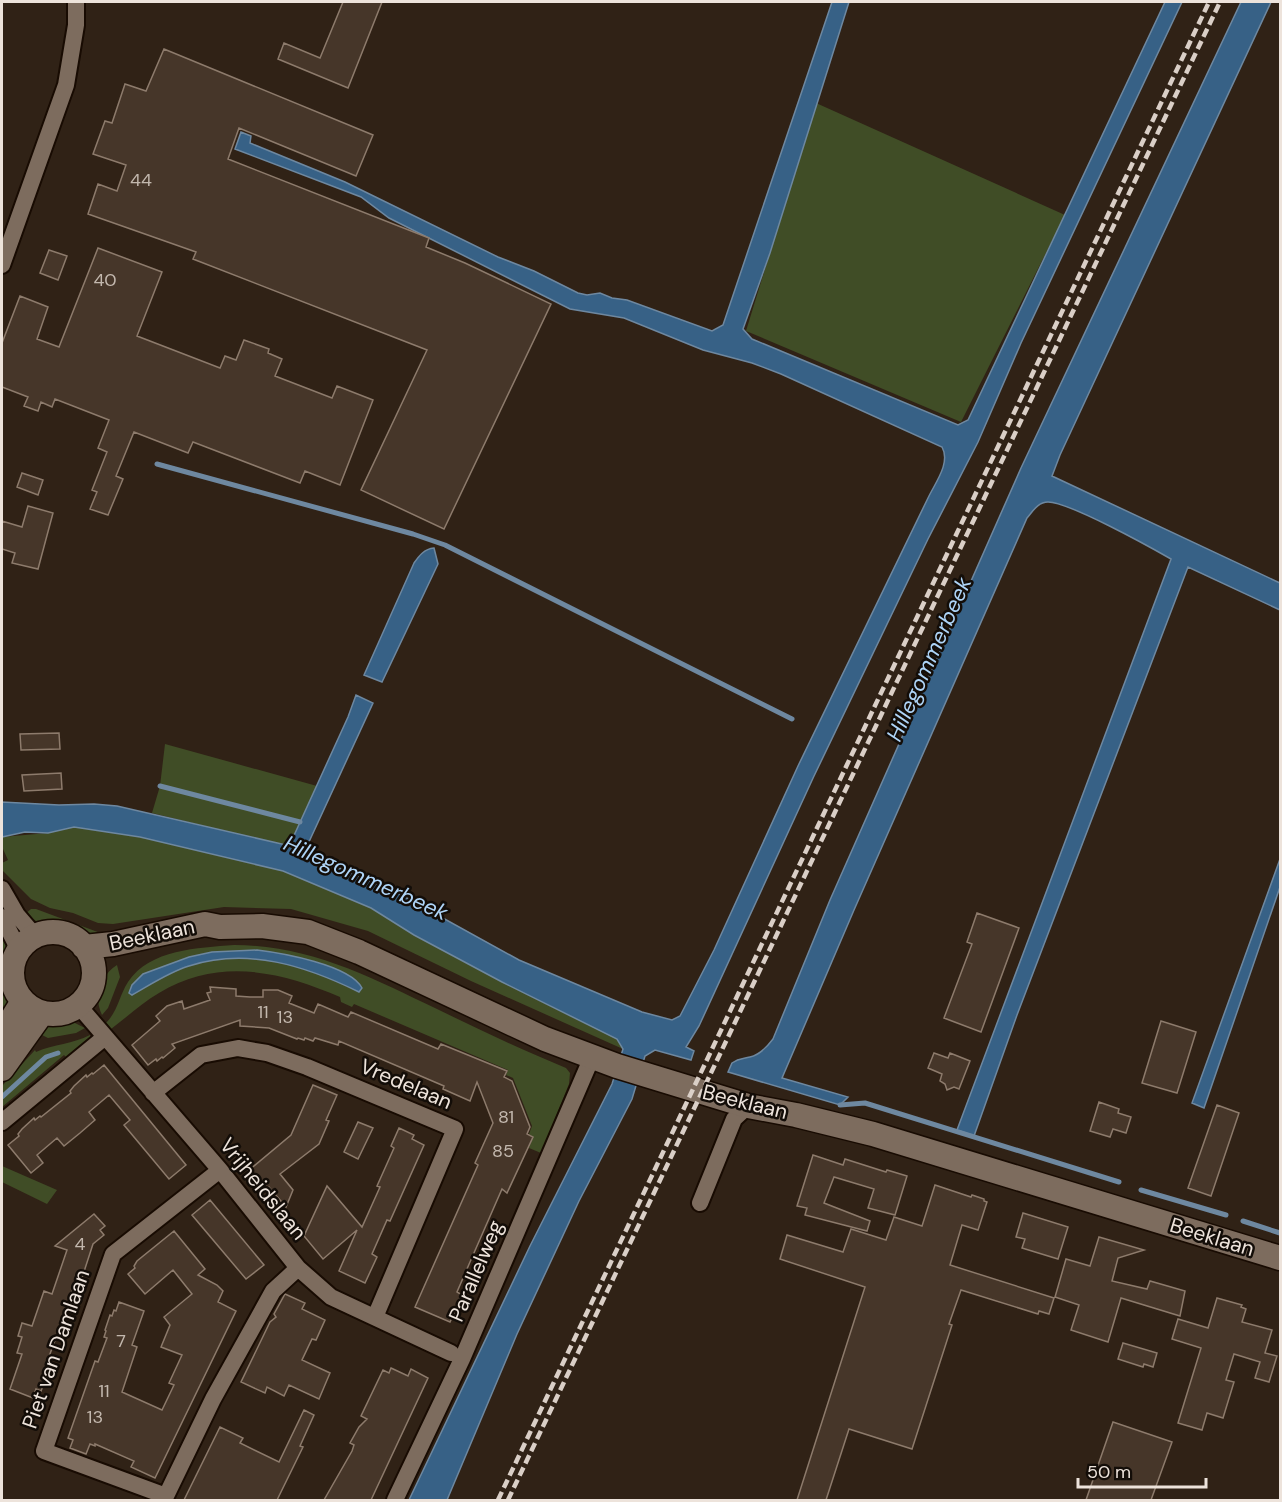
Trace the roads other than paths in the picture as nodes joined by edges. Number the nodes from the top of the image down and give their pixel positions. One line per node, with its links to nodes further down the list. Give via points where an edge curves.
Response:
1 (76, 2): 2 (street, via 66,85)
2 (2, 265)
3 (2, 889): 6 (street)
4 (2, 917): 6 (street)
5 (220, 927): 7 (main road, Beeklaan, via 206,924); 8 (main road, Beeklaan, via 153,944 118,958); 13 (main road, Beeklaan, via 262,926 308,932)
6 (27, 943): 7 (main road, via 48,932 74,938); 10 (main road, via 13,963 12,978 15,988)
7 (84, 947): 8 (main road)
8 (93, 974): 9 (main road, via 88,993)
9 (78, 1005): 10 (main road, via 63,1012); 12 (street, Vrijheidslaan)
10 (33, 1007): 11 (main road); 14 (main road)
11 (2, 1035)
12 (105, 1037): 15 (street, Vrijheidslaan); 17 (street)
13 (592, 1057): 16 (main road, Beeklaan); 24 (street, Parallelweg, via 462,1359)
14 (2, 1069)
15 (153, 1093): 18 (street, Vrijheidslaan); 22 (street, Vredelaan, via 201,1055 238,1048 307,1067 455,1129)
16 (748, 1106): 19 (street, via 734,1119); 20 (main road, Beeklaan, via 873,1134)
17 (2, 1122)
18 (220, 1170): 21 (street, Vrijheidslaan); 21 (street, Piet van Damlaan, via 113,1254 44,1451 166,1496 213,1399 273,1291)
19 (700, 1203)
20 (1281, 1258)
21 (298, 1268): 22 (street, Vrijheidslaan, via 332,1297)
22 (375, 1317): 23 (street, Vrijheidslaan)
23 (451, 1353)
24 (395, 1500)

